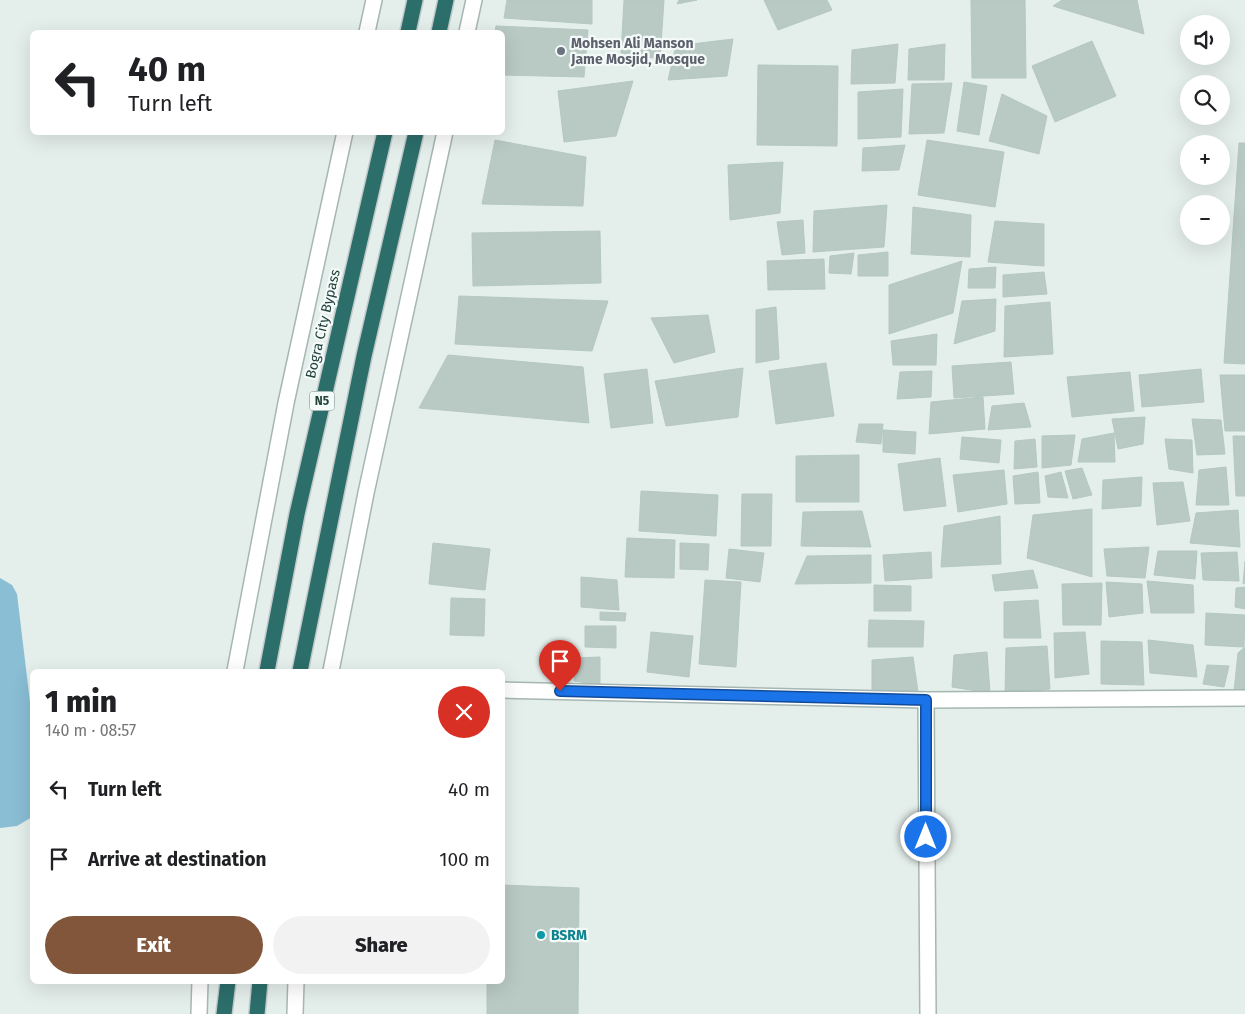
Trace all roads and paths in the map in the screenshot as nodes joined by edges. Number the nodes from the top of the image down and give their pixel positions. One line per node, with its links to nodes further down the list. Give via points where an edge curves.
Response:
1 (374, 0): 5 (street)
2 (415, 0): 6 (highway)
3 (446, 0): 7 (highway)
4 (474, 0): 8 (street)
5 (367, 30)
6 (408, 30)
7 (439, 30)
8 (467, 30)
9 (344, 135): 13 (street, via 286,403)
10 (384, 135): 14 (highway, Bogra City Bypass / N5, via 297,514)
11 (415, 135): 15 (highway, N5, via 364,356)
12 (444, 135): 16 (street, via 366,493)
13 (235, 669)
14 (267, 669)
15 (300, 669)
16 (331, 669)
17 (505, 690): 19 (street)
18 (1245, 698): 19 (street)
19 (926, 700): 28 (street)
20 (200, 984): 24 (street)
21 (228, 984): 25 (highway)
22 (260, 984): 26 (highway)
23 (296, 984): 27 (street)
24 (199, 1014)
25 (224, 1014)
26 (257, 1014)
27 (295, 1014)
28 (928, 1014)

